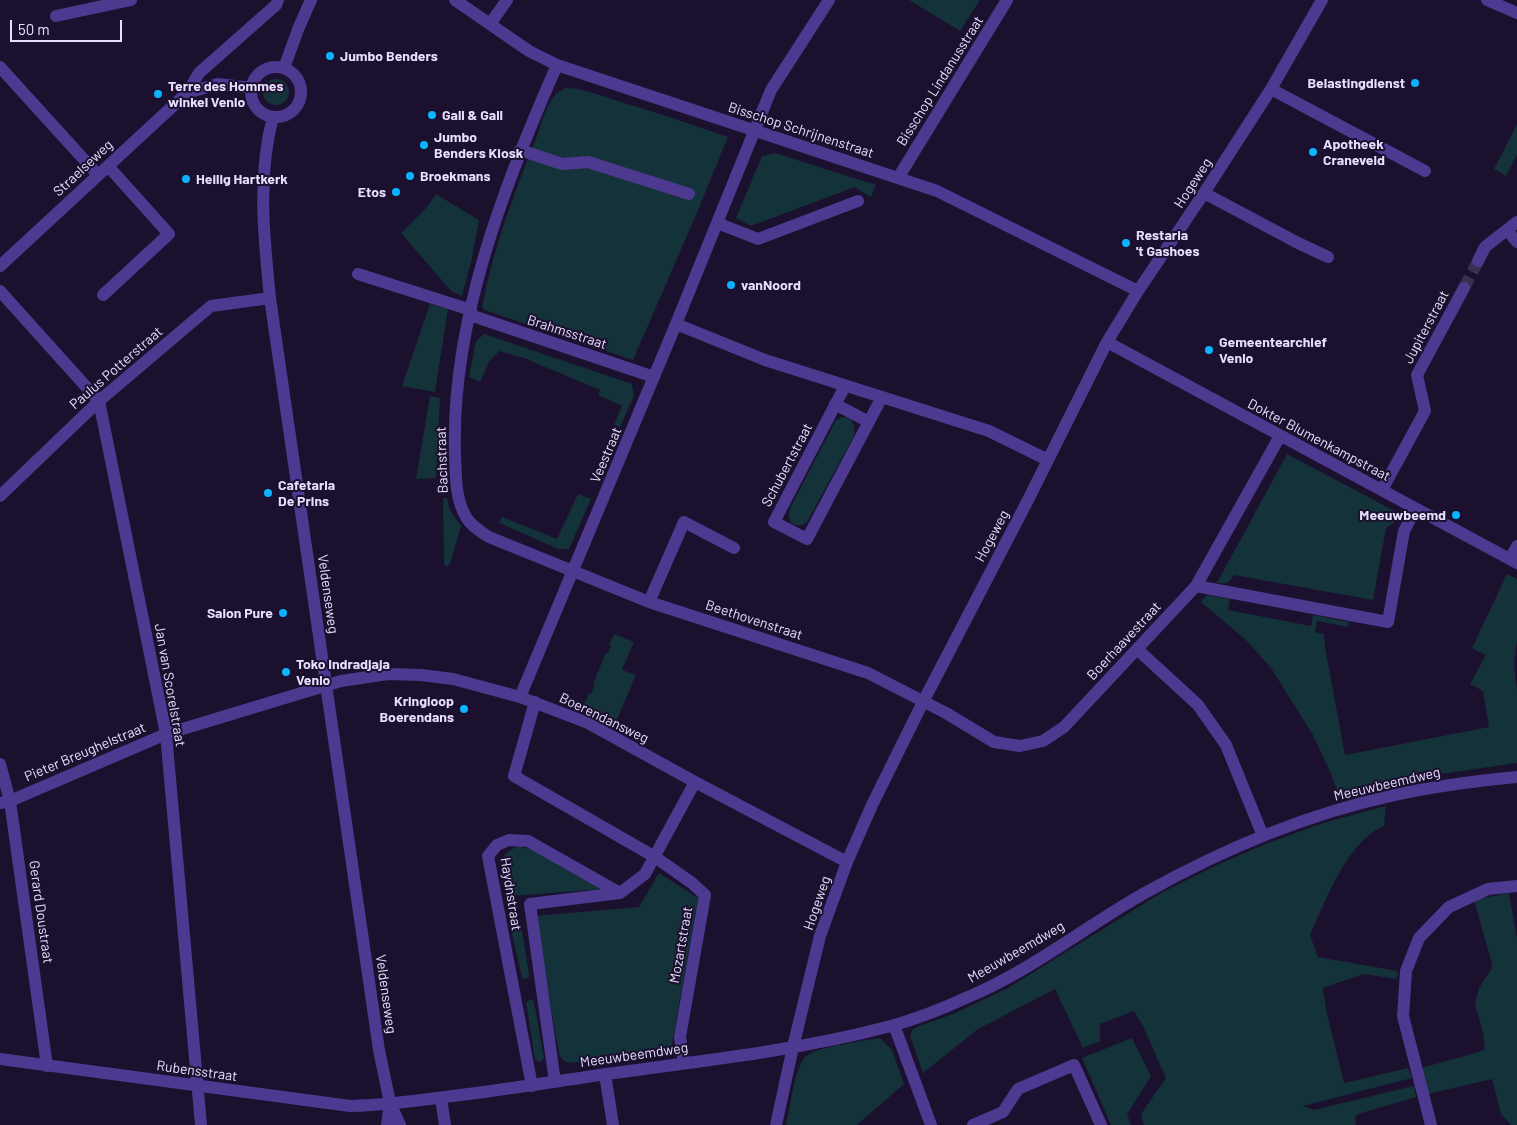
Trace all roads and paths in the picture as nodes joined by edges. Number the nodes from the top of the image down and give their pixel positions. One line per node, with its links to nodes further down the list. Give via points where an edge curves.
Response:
1 (131, 0): 11 (street)
2 (278, 0): 18 (street, Straelseweg, via 200,73)
3 (311, 0): 15 (street)
4 (454, 0): 12 (street, Bisschop Schrijnenstraat)
5 (507, 0): 12 (street)
6 (829, 0): 20 (street, Veestraat, via 772,90)
7 (1007, 0): 25 (street, Bisschop Lindanusstraat)
8 (1322, 0): 17 (street, Hogeweg)
9 (1487, 0): 10 (street)
10 (1517, 13)
11 (56, 16)
12 (490, 24): 13 (street, Bisschop Schrijnenstraat, via 529,51)
13 (557, 65): 20 (street, Bisschop Schrijnenstraat); 21 (street, Bachstraat)
14 (0, 68): 24 (street)
15 (284, 68): 16 (street, via 266,69 254,80); 19 (street, via 297,78 302,94 300,102 289,114)
16 (252, 88): 18 (street, Straelseweg, via 218,84); 19 (street, via 254,103)
17 (1271, 89): 23 (street); 26 (street, Hogeweg)
18 (188, 93): 22 (street, Straelseweg)
19 (272, 117): 40 (street, Veldenseweg, via 263,180 264,240)
20 (755, 130): 25 (street, Bisschop Schrijnenstraat); 29 (street, Veestraat)
21 (520, 150): 27 (street, via 562,164 588,162); 41 (street, Bachstraat, via 489,240)
22 (108, 166): 24 (street, Straelseweg); 39 (street, via 169,234)
23 (1425, 171)
24 (98, 175): 34 (street, Straelseweg)
25 (898, 178): 37 (street, Bisschop Schrijnenstraat, via 937,191)
26 (1204, 193): 32 (street); 37 (street, Hogeweg)
27 (689, 194)
28 (858, 201): 29 (street, via 758,239)
29 (717, 223): 42 (street, Veestraat)
30 (1512, 226): 31 (street); 33 (street, via 1485,247)
31 (1517, 242)
32 (1328, 257)
33 (1478, 261)
34 (0, 266)
35 (358, 274): 41 (street)
36 (1464, 288): 52 (street, Jupiterstraat, via 1417,375 1424,411)
37 (1138, 291): 43 (street, Hogeweg)
38 (0, 292): 47 (street)
39 (103, 295)
40 (270, 298): 47 (street, Paulus Potterstraat, via 211,306); 62 (street, Veldenseweg)
41 (470, 313): 44 (street, Brahmsstraat); 58 (street, Bachstraat, via 455,435 456,488 460,504 466,518 488,537)
42 (676, 324): 44 (street, Veestraat); 45 (street, via 765,360)
43 (1108, 342): 50 (street, Dokter Blumenkampstraat); 51 (street, Hogeweg)
44 (654, 377): 58 (street, Veestraat)
45 (845, 386): 46 (street); 48 (street, Schubertstraat)
46 (882, 397): 49 (street, Schubertstraat); 51 (street, via 989,430)
47 (99, 401): 53 (street, Paulus Potterstraat); 66 (street, Jan van Scorelstraat)
48 (835, 404): 49 (street); 49 (street, Schubertstraat, via 774,522 807,539)
49 (869, 422)
50 (1280, 436): 52 (street, Dokter Blumenkampstraat); 59 (street, Boerhaavestraat)
51 (1048, 460): 65 (street, Hogeweg)
52 (1382, 490): 54 (street, Dokter Blumenkampstraat)
53 (0, 496)
54 (1416, 509): 57 (street, Dokter Blumenkampstraat); 59 (street, via 1404,530 1388,622)
55 (1517, 546): 57 (street)
56 (734, 548): 60 (street, via 684,522)
57 (1513, 561)
58 (573, 572): 60 (street, Beethovenstraat); 63 (street, Veestraat)
59 (1196, 586): 61 (street, Boerhaavestraat)
60 (649, 602): 65 (street, Beethovenstraat, via 868,673)
61 (1137, 649): 65 (street, Boerhaavestraat, via 1064,727 1044,741 1020,746 994,742); 71 (street, via 1198,705 1226,745)
62 (326, 685): 63 (street, Boerendansweg, via 388,674 421,675 453,679); 66 (street, Pieter Breughelstraat); 86 (street, Veldenseweg, via 379,1050)
63 (520, 697): 64 (street, Boerendansweg)
64 (534, 702): 69 (street, Boerendansweg, via 588,724); 72 (street, via 514,776)
65 (923, 702): 73 (street, Hogeweg)
66 (166, 734): 70 (street, Pieter Breughelstraat); 83 (street, Jan van Scorelstraat)
67 (0, 764): 70 (street, Gerard Doustraat)
68 (1517, 777): 71 (street, Meeuwbeemdweg, via 1394,795 1326,813)
69 (695, 782): 72 (street); 73 (street, Boerendansweg)
70 (5, 802): 80 (street, Gerard Doustraat)
71 (1264, 836): 76 (street, Meeuwbeemdweg, via 1202,862 1142,894 1016,973 971,996)
72 (655, 858): 75 (street, via 645,874); 79 (street, Mozartstraat, via 705,895 680,1037)
73 (847, 862): 77 (street, Hogeweg, via 820,936)
74 (1517, 886): 96 (street, via 1488,889 1449,907 1419,938 1406,971 1402,1016)
75 (620, 893): 82 (street, Haydnstraat, via 530,904); 84 (street, Haydnstraat, via 528,841 509,840 497,845 488,856)
76 (894, 1025): 77 (street, Meeuwbeemdweg); 93 (street)
77 (793, 1047): 79 (street, Meeuwbeemdweg); 92 (street, Hogeweg)
78 (0, 1059): 80 (street, Rubensstraat)
79 (684, 1063): 81 (street, Meeuwbeemdweg)
80 (47, 1066): 83 (street, Rubensstraat)
81 (605, 1074): 82 (street, Meeuwbeemdweg); 91 (street)
82 (555, 1082): 84 (street, Meeuwbeemdweg)
83 (198, 1086): 86 (street, Rubensstraat, via 350,1106); 87 (street, Jan van Scorelstraat)
84 (532, 1086): 85 (street, Meeuwbeemdweg)
85 (441, 1098): 86 (street, Meeuwbeemdweg); 90 (street)
86 (390, 1103): 88 (street, Veldenseweg); 89 (street, Veldenseweg)
87 (201, 1125)
88 (387, 1125)
89 (400, 1125)
90 (445, 1125)
91 (613, 1125)
92 (776, 1125)
93 (931, 1125)
94 (973, 1125): 95 (street, via 1003,1112 1018,1090 1074,1065)
95 (1101, 1125)
96 (1432, 1125)

